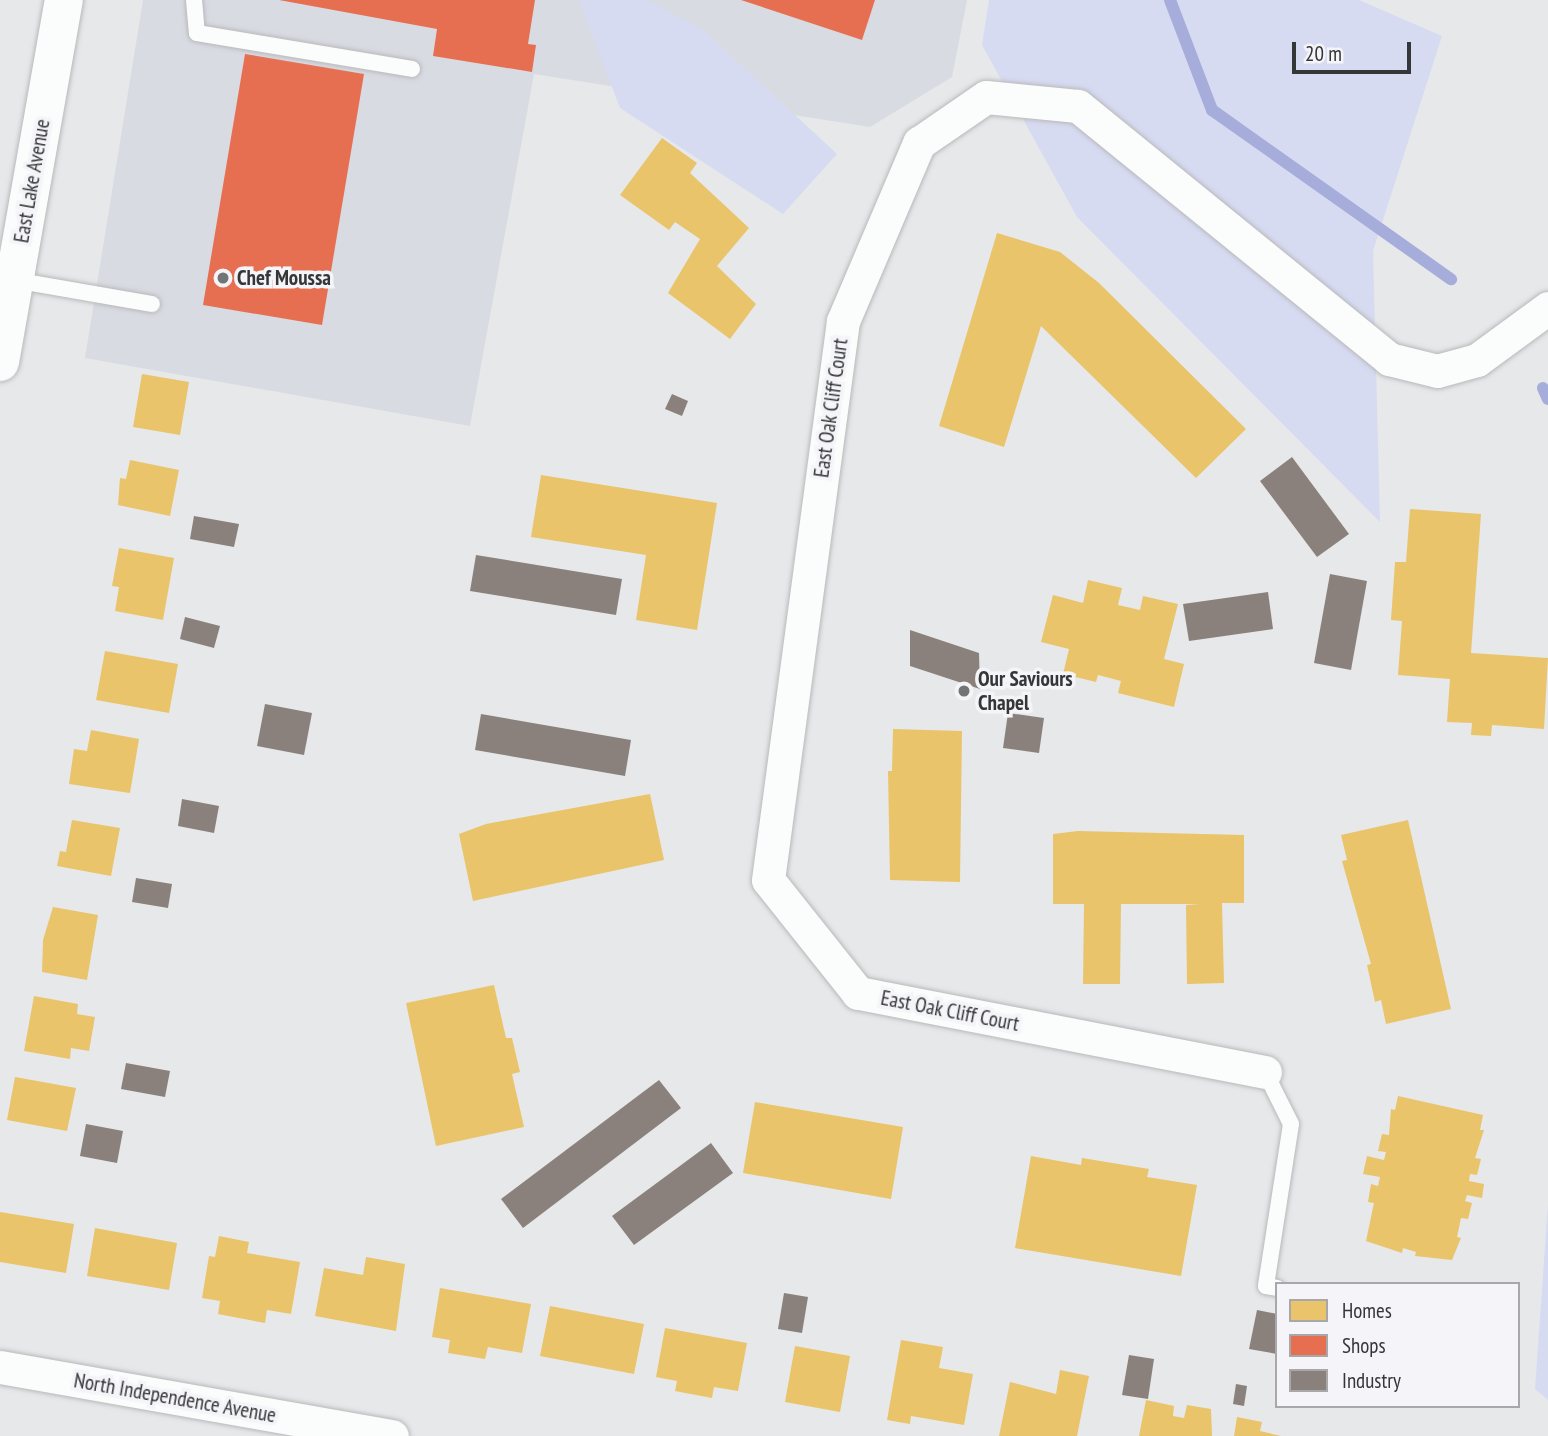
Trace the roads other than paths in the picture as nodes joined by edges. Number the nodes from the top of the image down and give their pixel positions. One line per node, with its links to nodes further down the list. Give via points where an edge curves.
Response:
1 (64, 0): 4 (street, East Lake Avenue)
2 (194, 0): 3 (lane, via 197,33)
3 (412, 69)
4 (14, 280): 5 (lane); 7 (street, East Lake Avenue)
5 (152, 304)
6 (1548, 308): 8 (street, East Oak Cliff Court, via 1477,360 1437,371 1389,359 1077,106 986,97 919,143 843,321 768,880 858,993)
7 (1, 350)
8 (1265, 1072): 9 (lane, via 1291,1124 1266,1286)
9 (1275, 1288)
10 (0, 1367): 11 (street, North Independence Avenue)
11 (392, 1436)

